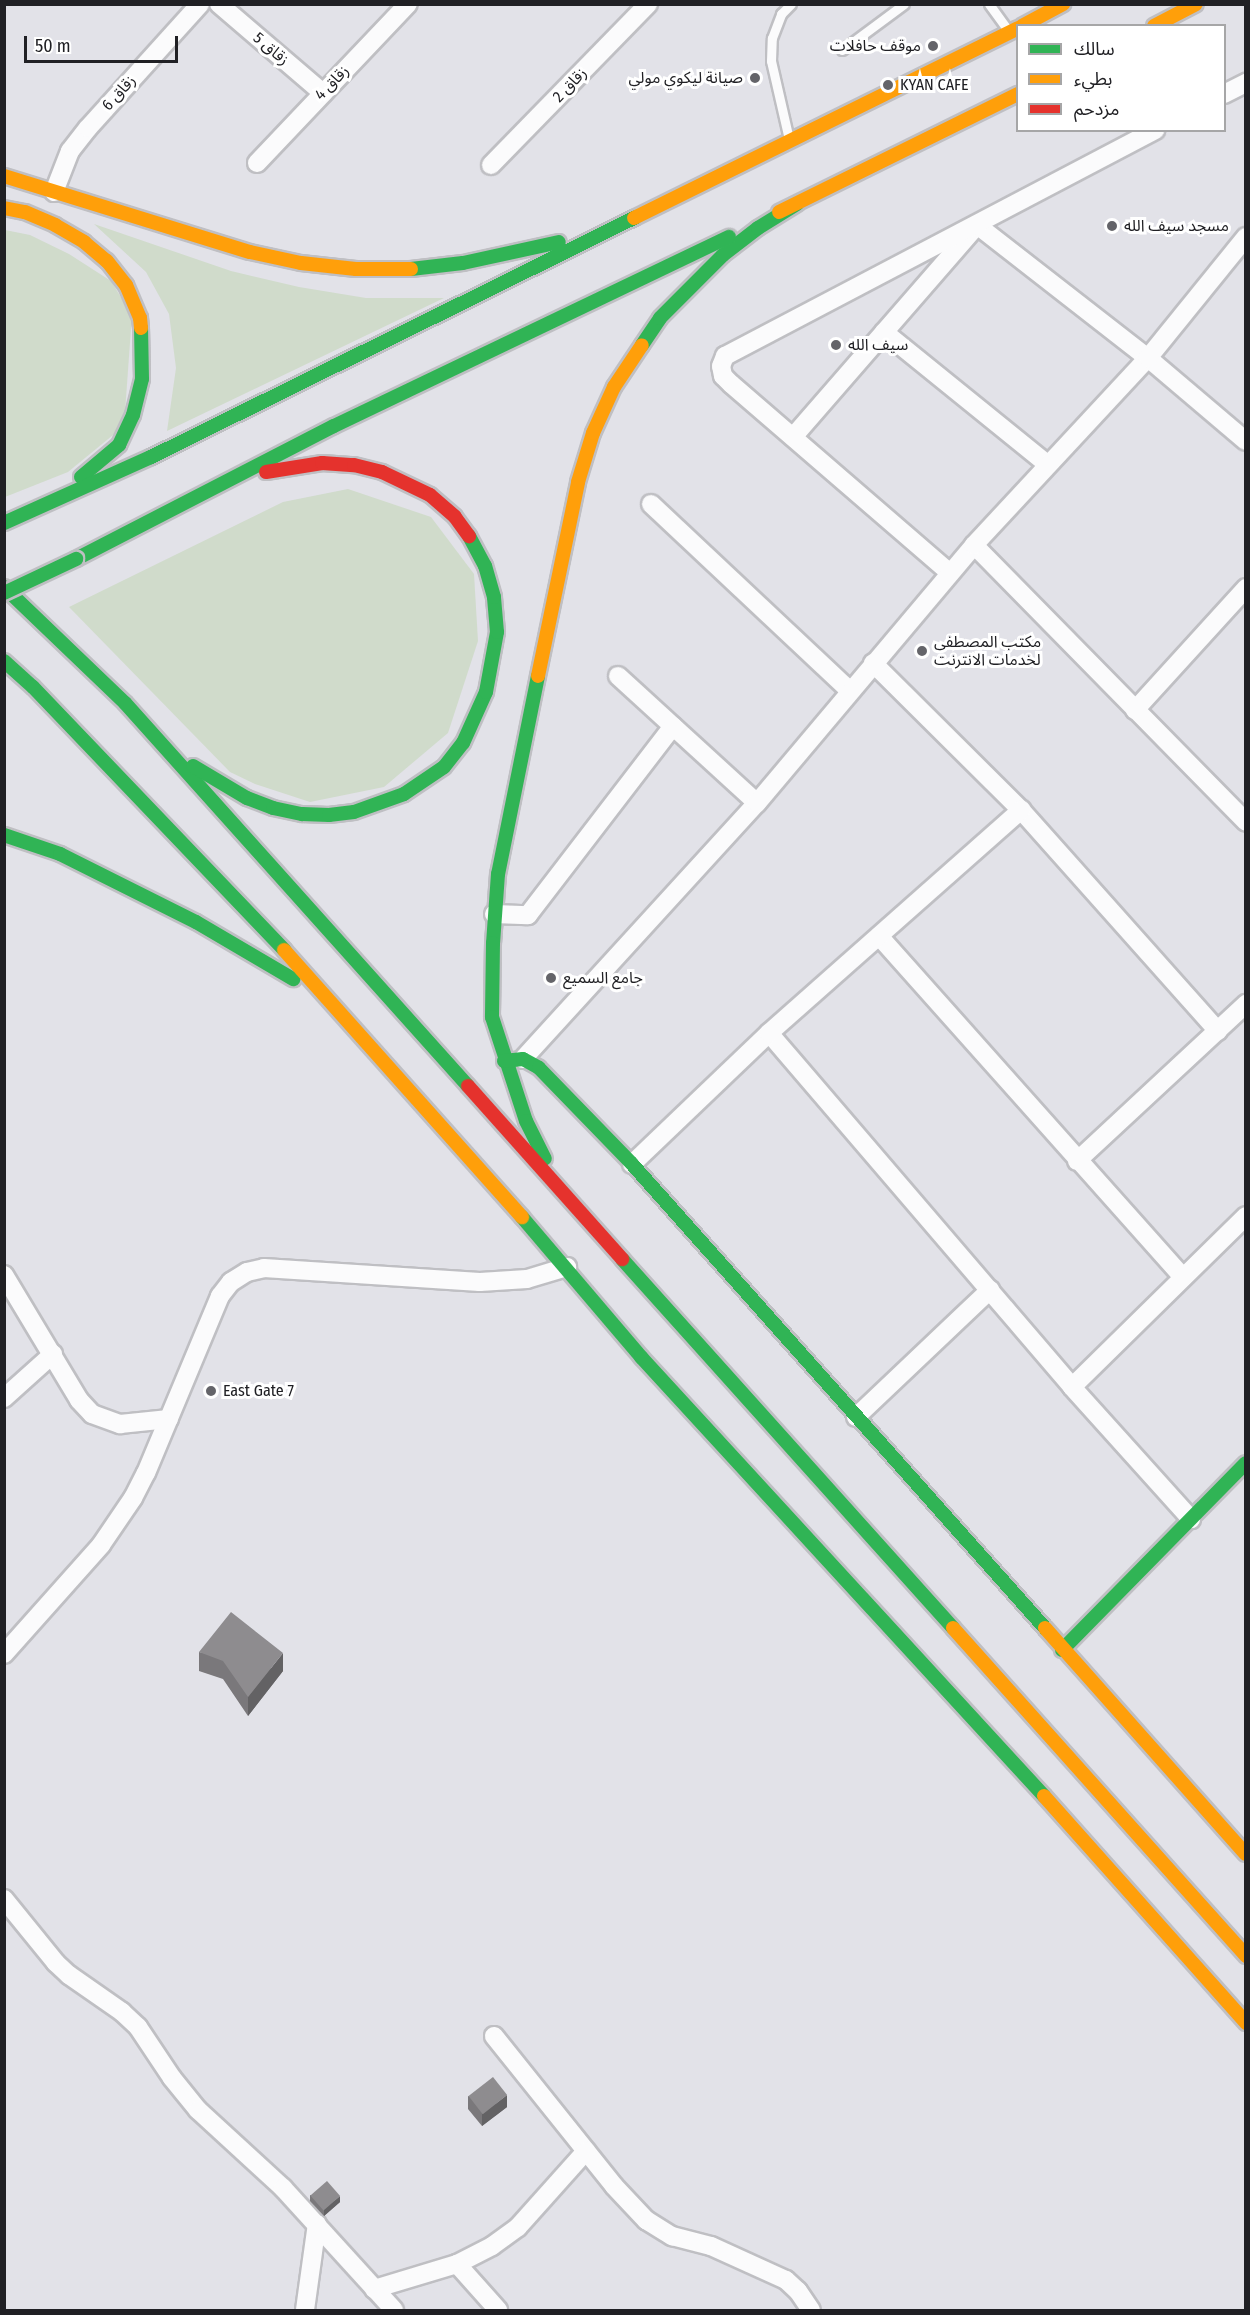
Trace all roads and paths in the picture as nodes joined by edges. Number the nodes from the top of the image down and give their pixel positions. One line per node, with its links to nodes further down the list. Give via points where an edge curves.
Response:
1 (200, 4): 23 (street, زقاق 6, via 70,151)
2 (219, 4): 15 (street, زقاق 5)
3 (408, 4): 15 (street, زقاق 4)
4 (648, 4): 21 (street, زقاق 2)
5 (791, 4): 19 (lane, via 781,14 772,38 771,61)
6 (904, 4): 13 (lane)
7 (989, 4): 12 (lane)
8 (1063, 4): 10 (main road)
9 (1196, 4): 11 (main road)
10 (1026, 24)
11 (1158, 24)
12 (1013, 30): 19 (main road)
13 (842, 50)
14 (1245, 83): 16 (street)
15 (323, 93): 20 (street, زقاق 4)
16 (1226, 93)
17 (1016, 94): 24 (main road)
18 (1151, 132): 27 (street)
19 (790, 143): 26 (main road)
20 (257, 163)
21 (491, 165)
22 (4, 176): 23 (main road)
23 (54, 192): 26 (main road, via 250,252 356,269 409,269 513,254 567,240)
24 (797, 204): 34 (main road); 54 (main road, via 723,255 660,318 614,387 593,433 567,532 498,874)
25 (4, 208): 35 (main road, via 25,212 84,242 107,261 126,285 140,318 142,379 133,415 119,445)
26 (653, 208): 35 (main road, via 152,457)
27 (977, 225): 29 (street); 30 (street); 31 (street, via 725,356 723,376)
28 (1245, 237): 30 (street)
29 (884, 332): 31 (street); 33 (street)
30 (1148, 358): 32 (street); 33 (street)
31 (793, 437): 39 (street)
32 (1245, 441)
33 (1048, 465): 38 (street)
34 (227, 481): 42 (main road, bridge); 47 (main road, via 290,466 354,465 403,480 430,495 455,517 474,543 494,597 497,632 493,662 476,720 444,767 425,782 380,804 329,815 273,808 247,798 190,764)
35 (49, 502): 37 (main road)
36 (651, 504): 46 (street)
37 (4, 523)
38 (974, 545): 39 (street); 48 (street)
39 (950, 573): 44 (street)
40 (4, 587): 47 (main road)
41 (1245, 588): 48 (street)
42 (4, 593)
43 (4, 661): 57 (main road, via 254,917)
44 (873, 663): 46 (street); 51 (street)
45 (618, 676): 49 (street)
46 (849, 690): 50 (street)
47 (125, 703): 65 (main road)
48 (1135, 710): 52 (street)
49 (673, 726): 50 (street); 54 (street, via 528,915)
50 (757, 802): 60 (street)
51 (1021, 810): 55 (street); 58 (street)
52 (1244, 819)
53 (4, 835): 57 (main road, via 60,854 235,943 297,981)
54 (494, 914): 61 (main road, via 492,1017)
55 (879, 936): 59 (street); 62 (street)
56 (1245, 1004): 58 (street)
57 (344, 1021): 66 (main road)
58 (1218, 1031): 62 (street)
59 (769, 1033): 63 (street); 69 (street)
60 (523, 1059): 61 (main road); 63 (main road, via 539,1068)
61 (504, 1061): 65 (main road, via 538,1146)
62 (1077, 1161): 68 (street)
63 (632, 1164): 73 (main road)
64 (1245, 1216): 68 (street)
65 (597, 1234): 81 (main road)
66 (567, 1267): 74 (street, via 527,1279 480,1282 264,1268 247,1272 231,1282 220,1296); 82 (main road, via 642,1357 1092,1848)
67 (4, 1275): 70 (street)
68 (1183, 1278): 71 (street)
69 (990, 1290): 71 (street); 73 (street)
70 (53, 1354): 72 (street); 74 (street, via 79,1400 101,1419 130,1424)
71 (1072, 1387): 76 (street)
72 (4, 1398)
73 (856, 1417): 77 (main road)
74 (169, 1419): 78 (street, via 146,1473 118,1522)
75 (1245, 1463): 76 (main road)
76 (1191, 1519): 77 (main road)
77 (1062, 1650): 79 (main road)
78 (4, 1654)
79 (1245, 1854)
80 (4, 1899): 85 (street, via 69,1976 138,2027 198,2110)
81 (1245, 1956)
82 (1245, 2023)
83 (494, 2036): 84 (street)
84 (586, 2151): 86 (street, via 518,2227); 91 (street, via 657,2229 711,2246 772,2273 798,2291)
85 (317, 2224): 87 (street); 88 (street)
86 (457, 2264): 87 (street); 90 (street)
87 (374, 2289): 89 (street)
88 (305, 2310)
89 (394, 2310)
90 (498, 2310)
91 (811, 2310)

